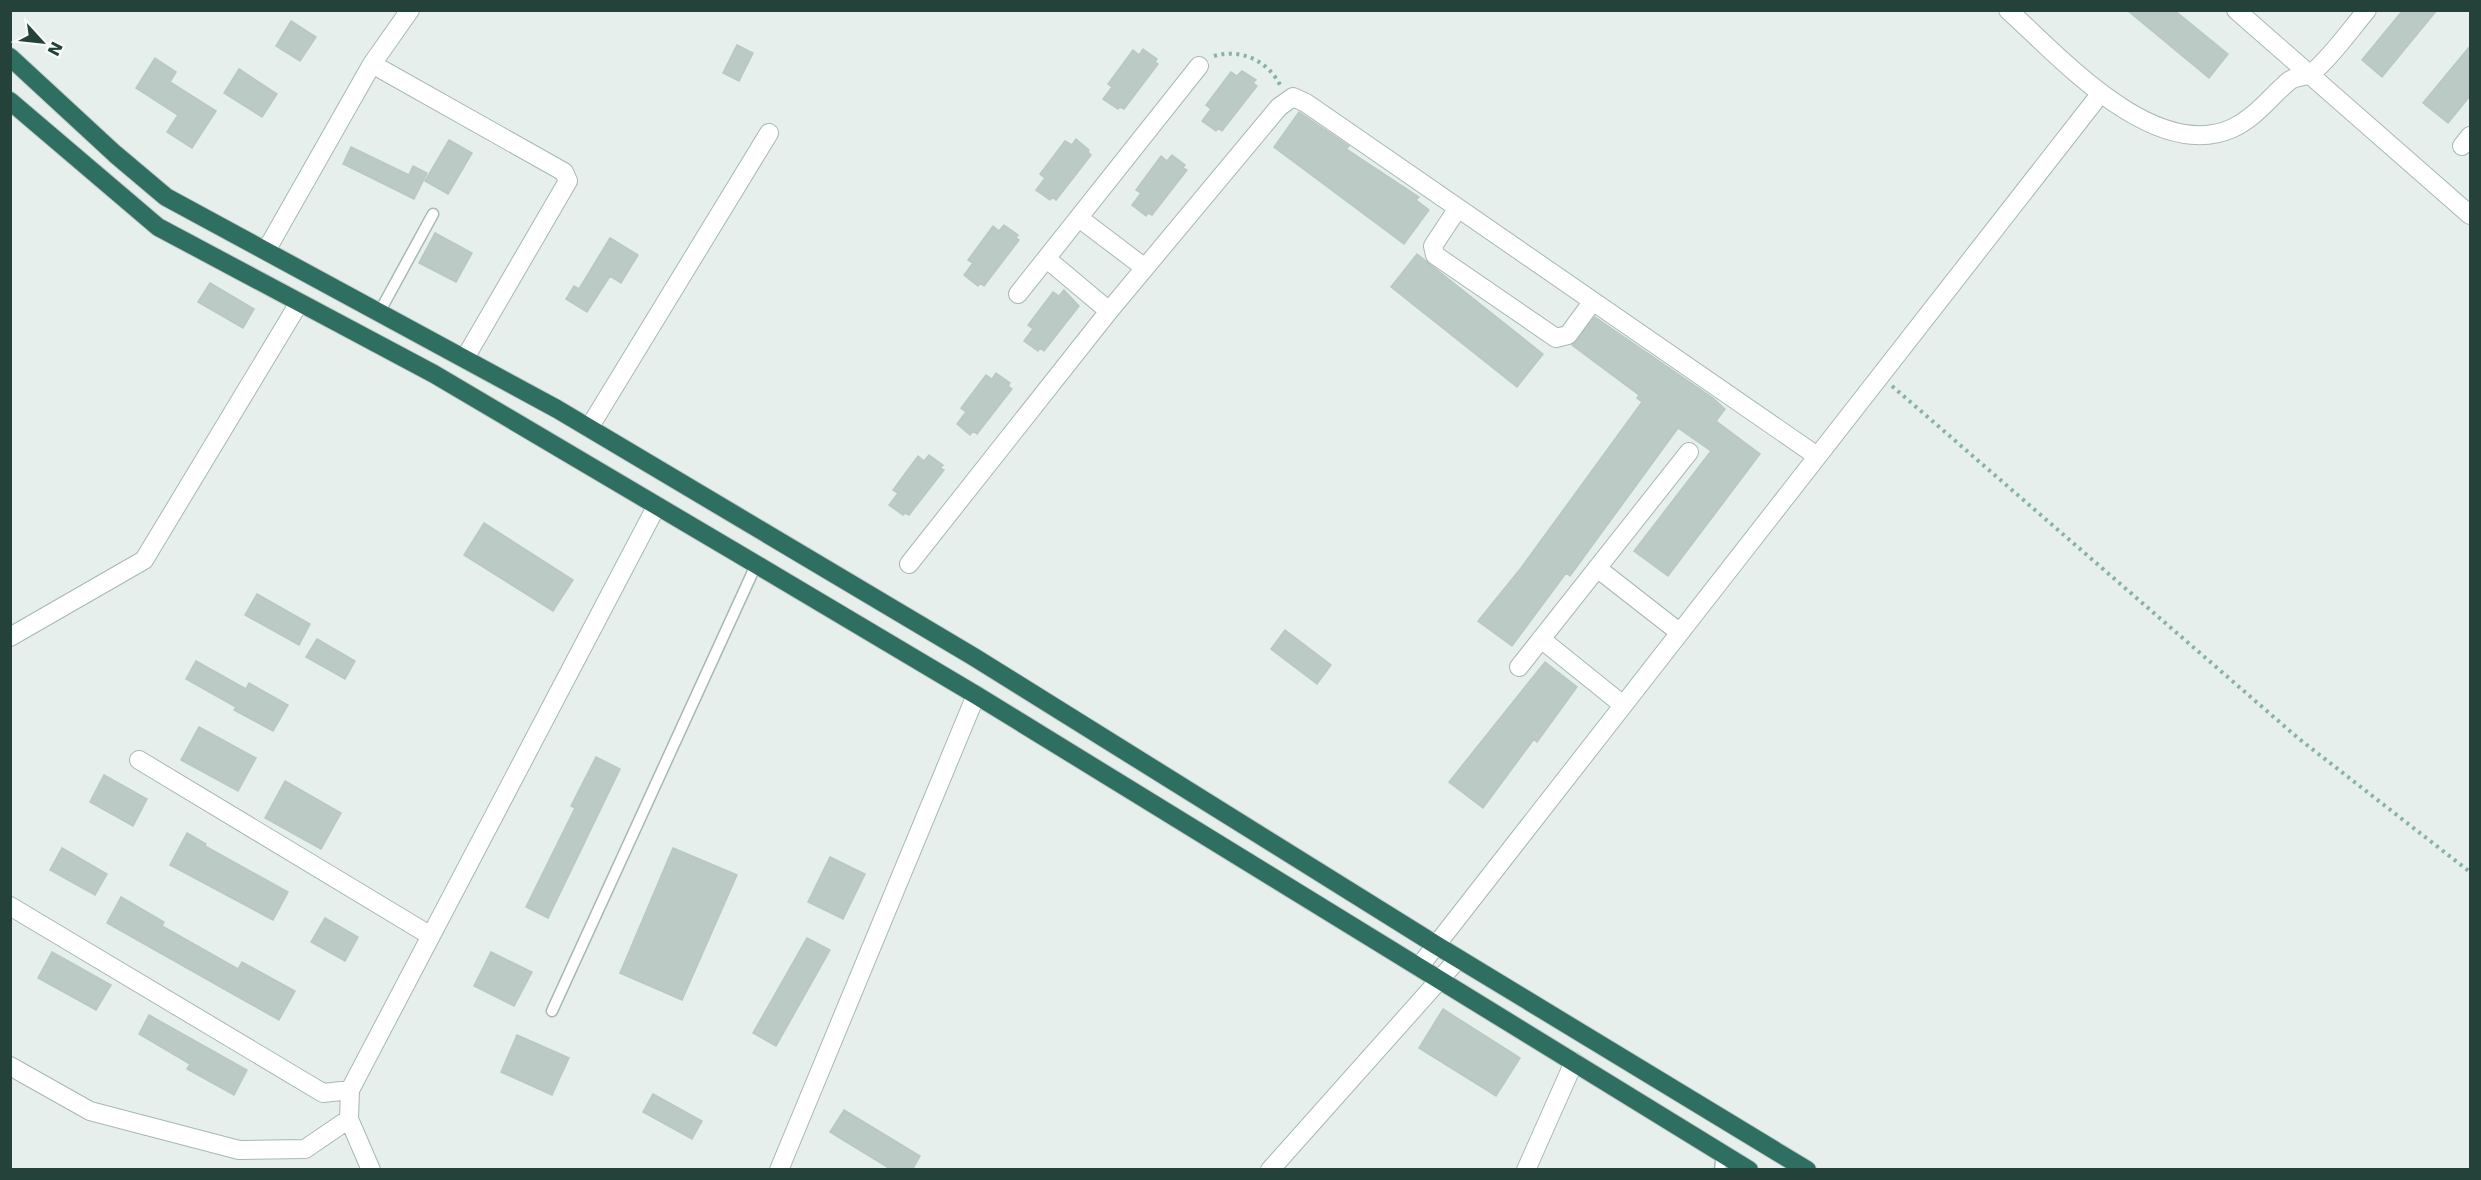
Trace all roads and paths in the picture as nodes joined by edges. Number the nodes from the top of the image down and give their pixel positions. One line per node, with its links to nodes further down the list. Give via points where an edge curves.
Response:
1 (410, 10): 6 (street)
2 (2008, 10): 9 (street)
3 (2236, 10): 8 (street)
4 (2367, 10): 8 (street)
5 (10, 57): 17 (highway, via 166,197)
6 (372, 64): 17 (street); 25 (street, via 564,172 568,181)
7 (1199, 66): 10 (path, via 1223,53 1263,62); 16 (street)
8 (2312, 75): 9 (street, via 2291,79 2252,117 2215,133 2174,134); 15 (street)
9 (2101, 93): 26 (street)
10 (1286, 100): 13 (street, via 1293,97 1306,103); 19 (street)
11 (10, 101): 22 (highway, via 158,227)
12 (769, 133): 27 (street)
13 (1458, 208): 21 (street); 21 (street, via 1432,249 1454,269 1556,338 1568,335)
14 (433, 214): 23 (lane)
15 (2470, 215)
16 (1080, 218): 18 (street); 19 (street)
17 (267, 249): 23 (highway)
18 (1047, 259): 20 (street); 24 (street)
19 (1146, 268): 24 (street)
20 (1018, 294)
21 (1593, 301): 29 (street)
22 (299, 303): 30 (highway, via 434,374); 35 (street, via 144,560)
23 (380, 311): 25 (highway)
24 (1109, 311): 31 (street)
25 (465, 358): 27 (highway)
26 (1881, 376): 29 (street); 41 (path, via 2298,738)
27 (589, 428): 44 (highway, via 974,657)
28 (1689, 452): 33 (street)
29 (1817, 456): 34 (street)
30 (656, 507): 32 (highway); 43 (street)
31 (909, 564)
32 (756, 565): 38 (highway); 48 (lane)
33 (1597, 568): 34 (street); 36 (street)
34 (1679, 632): 39 (street)
35 (10, 637)
36 (1541, 639): 37 (street); 39 (street)
37 (1519, 667)
38 (976, 694): 46 (highway); 55 (street)
39 (1623, 705): 44 (street)
40 (139, 760): 43 (street)
41 (2470, 872)
42 (10, 906): 51 (street, via 323,1093)
43 (431, 936): 51 (street)
44 (1436, 945): 45 (highway); 46 (street)
45 (1458, 959): 47 (street); 59 (highway)
46 (1419, 967): 47 (highway)
47 (1441, 981): 49 (highway); 56 (street)
48 (552, 1011)
49 (1574, 1062): 53 (highway); 57 (street)
50 (10, 1066): 52 (street, via 90,1112 239,1149 305,1149)
51 (350, 1090): 52 (street)
52 (349, 1119): 54 (street)
53 (1721, 1161): 58 (highway)
54 (374, 1166)
55 (778, 1170)
56 (1270, 1170)
57 (1527, 1170)
58 (1749, 1170)
59 (1807, 1170)

